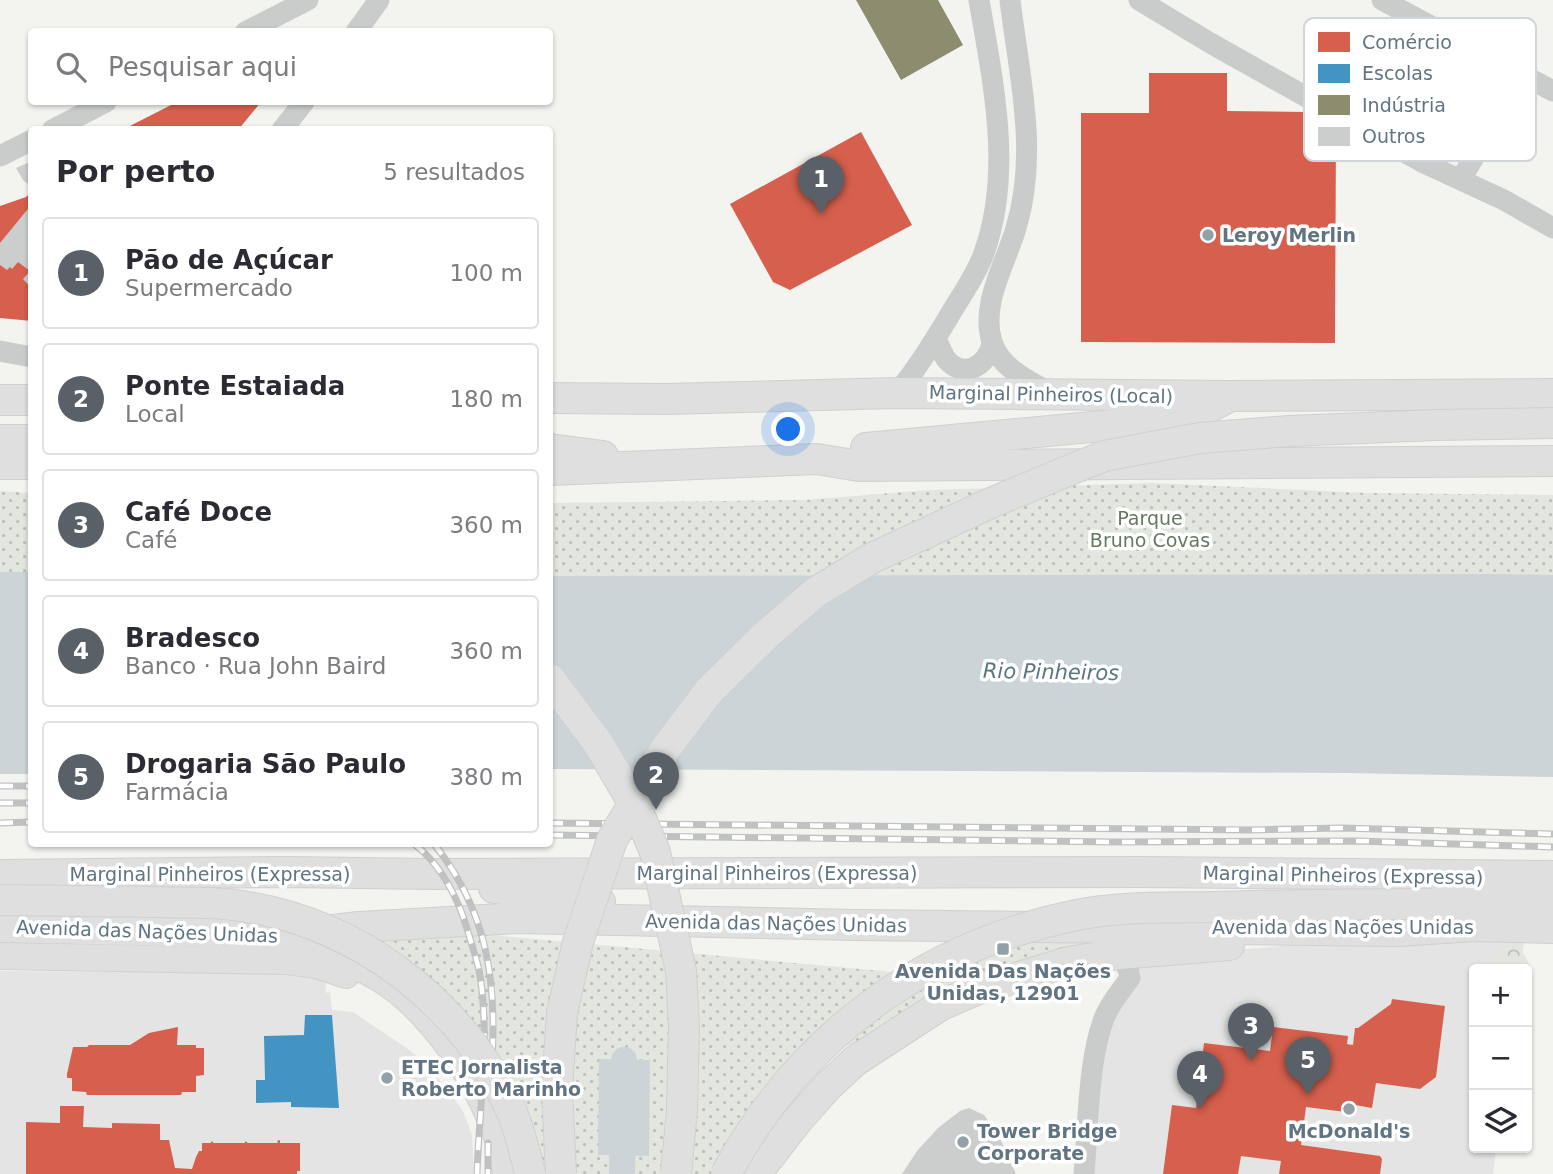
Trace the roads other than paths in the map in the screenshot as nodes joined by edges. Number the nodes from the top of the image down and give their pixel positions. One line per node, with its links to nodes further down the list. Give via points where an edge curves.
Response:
1 (308, 0): 8 (street)
2 (379, 0): 9 (street)
3 (979, 0): 23 (street, via 997,112 999,184 984,253)
4 (1010, 0): 24 (street, via 1028,159 1016,228 990,312)
5 (1139, 0): 12 (street)
6 (1382, 0): 7 (street)
7 (1416, 18)
8 (253, 28)
9 (359, 28)
10 (1536, 82): 11 (street)
11 (1553, 91)
12 (1304, 96)
13 (100, 105): 15 (street)
14 (302, 105): 16 (street)
15 (60, 126)
16 (285, 126)
17 (28, 142): 18 (street)
18 (0, 156)
19 (1421, 161): 21 (street)
20 (1472, 161): 21 (street)
21 (1461, 180): 22 (street)
22 (1553, 228)
23 (936, 338): 24 (street, via 947,359 964,369 983,363); 27 (street)
24 (992, 343): 28 (street, via 1007,365)
25 (0, 351): 26 (street)
26 (28, 356)
27 (897, 393): 28 (highway, Marginal Pinheiros (Local)); 31 (highway, Marginal Pinheiros (Local))
28 (1051, 393): 30 (highway, Marginal Pinheiros (Local))
29 (1553, 394): 30 (highway, Marginal Pinheiros (Local))
30 (1230, 397): 38 (highway, via 1188,418 857,448)
31 (553, 398)
32 (0, 400): 33 (highway)
33 (28, 400)
34 (1553, 423): 60 (highway, bridge, via 1277,432 1200,438 1104,456 872,558 816,592 709,691 666,748 612,840 578,942 562,1013 557,1089)
35 (0, 440): 36 (highway)
36 (28, 440)
37 (553, 449): 42 (highway)
38 (817, 459): 39 (highway, via 859,466); 42 (highway)
39 (1553, 461)
40 (0, 464): 41 (highway)
41 (28, 464)
42 (669, 467): 43 (highway)
43 (553, 470)
44 (553, 683): 61 (highway, bridge, via 598,743 637,809 655,852 681,971 682,1110)
45 (432, 874): 46 (highway, Marginal Pinheiros (Expressa)); 47 (highway, Marginal Pinheiros (Expressa)); 50 (highway, via 536,895)
46 (0, 875)
47 (1553, 876)
48 (0, 900): 59 (highway, bridge, via 233,905 279,914 349,942 387,963 449,1015 487,1065 511,1109)
49 (1553, 904): 62 (highway, bridge, via 1135,908 1074,915 1002,934 934,964 852,1018 789,1080)
50 (765, 923): 53 (highway, Avenida das Nações Unidas); 54 (highway, Avenida das Nações Unidas, via 518,918 359,927)
51 (0, 927): 54 (highway, Avenida das Nações Unidas, via 216,932)
52 (1553, 928): 53 (highway, Avenida das Nações Unidas)
53 (1307, 929): 56 (highway)
54 (266, 938): 57 (highway, via 355,962 382,977)
55 (0, 956): 57 (main road, via 316,965 369,984)
56 (1124, 966): 63 (highway, via 1068,962 941,1005 855,1061 797,1121); 64 (street, via 1102,1022 1094,1059)
57 (429, 1018): 58 (highway, via 485,1103)
58 (508, 1174)
59 (530, 1174)
60 (561, 1174)
61 (676, 1174)
62 (726, 1174)
63 (756, 1174)
64 (1084, 1174)

